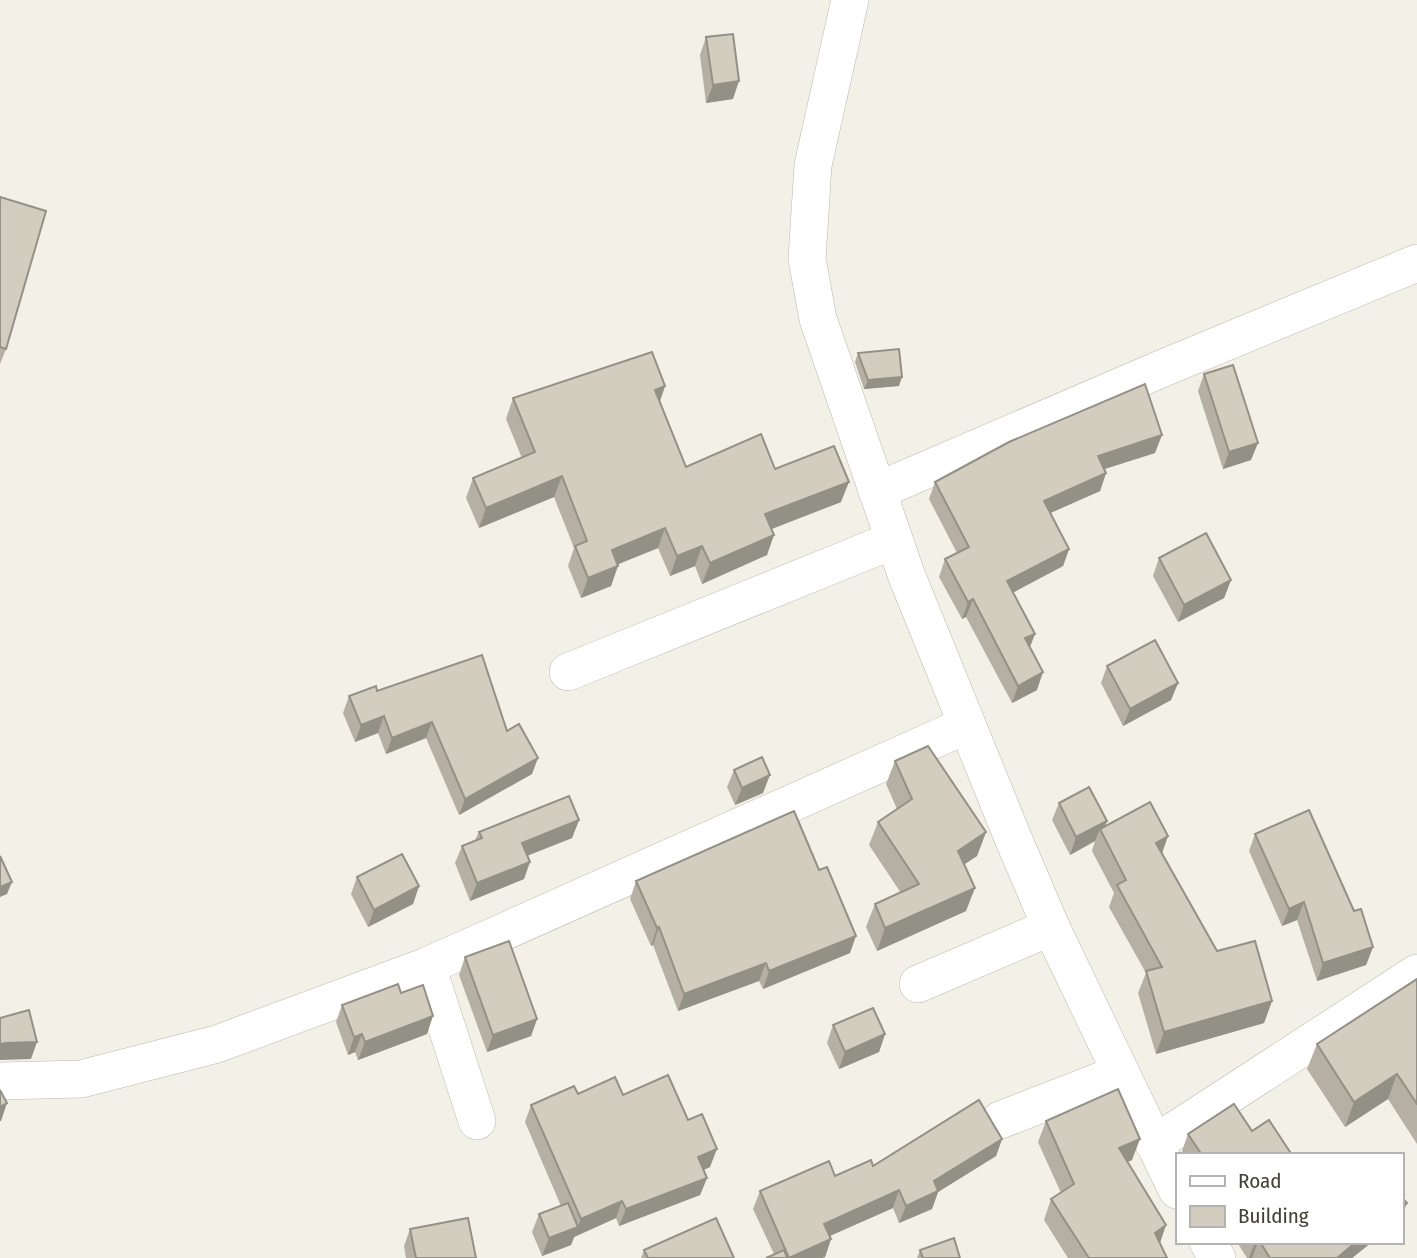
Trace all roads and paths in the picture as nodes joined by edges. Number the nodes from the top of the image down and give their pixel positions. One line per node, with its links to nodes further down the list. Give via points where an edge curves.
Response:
1 (850, 0): 3 (street, via 813,166 807,259 818,319)
2 (1417, 263): 3 (street)
3 (877, 491): 4 (street)
4 (894, 540): 5 (street); 6 (street)
5 (568, 672)
6 (967, 725): 7 (street); 8 (street)
7 (1052, 927): 10 (street); 11 (street)
8 (427, 966): 12 (street, via 217,1044 139,1066 81,1079); 14 (street)
9 (1417, 973): 15 (street)
10 (918, 984)
11 (1121, 1073): 13 (street); 15 (street)
12 (0, 1081)
13 (1000, 1120)
14 (477, 1121)
15 (1154, 1144): 16 (street)
16 (1176, 1188)

